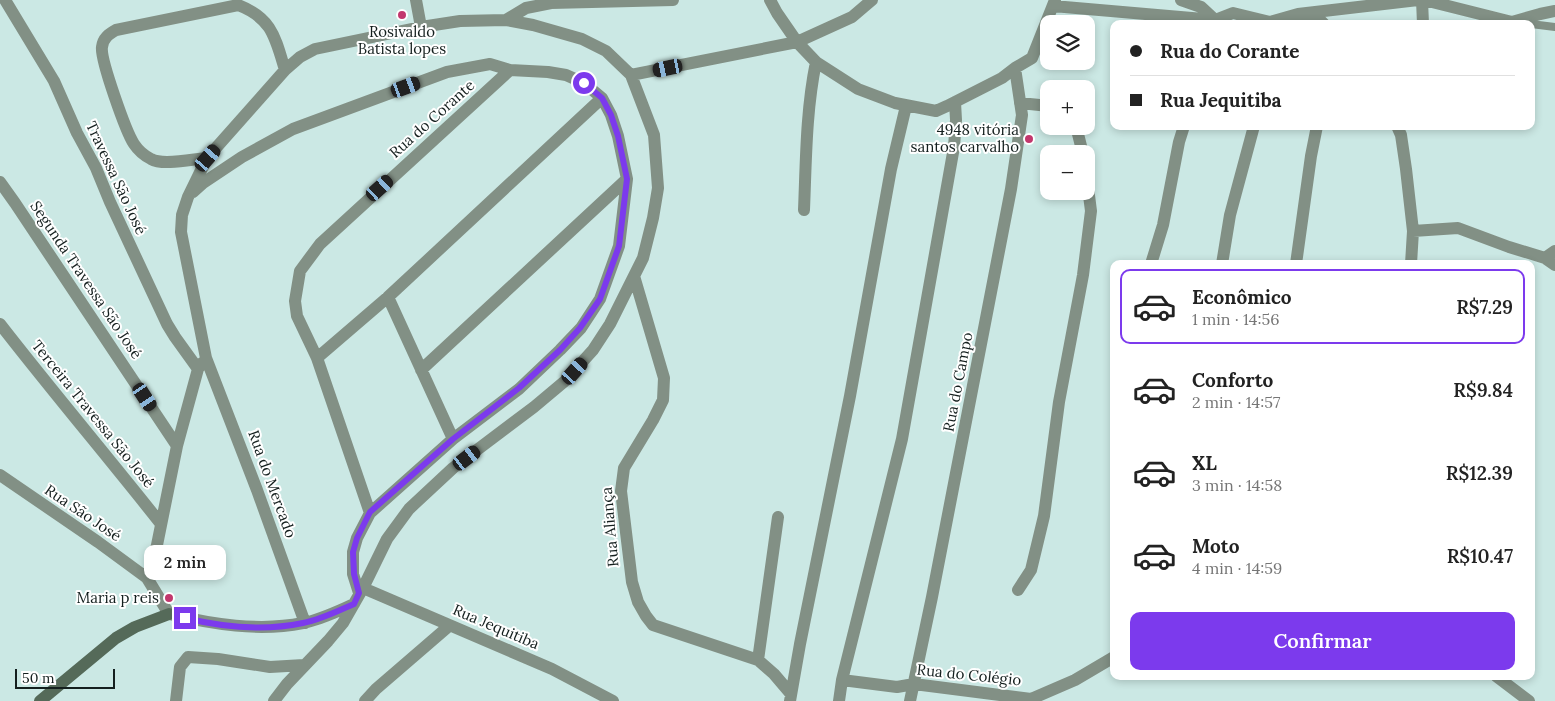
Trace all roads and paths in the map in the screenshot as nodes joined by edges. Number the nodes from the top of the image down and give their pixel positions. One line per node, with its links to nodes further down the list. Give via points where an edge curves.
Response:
1 (6, 0): 54 (street, Travessa São José, via 54,81 168,324)
2 (416, 0): 20 (street)
3 (673, 0): 13 (street, via 552,3 526,8)
4 (770, 0): 22 (street)
5 (872, 0): 22 (street, via 852,17)
6 (1182, 0): 12 (street)
7 (1418, 0): 11 (street)
8 (1423, 0): 16 (street); 17 (street)
9 (1054, 3): 12 (street); 24 (street, via 1032,58)
10 (1555, 11): 18 (street)
11 (1298, 14): 14 (street); 15 (street)
12 (1225, 19)
13 (506, 20): 20 (street, via 460,21); 27 (street, via 582,39 606,51)
14 (1279, 20)
15 (1315, 20)
16 (1423, 20)
17 (1506, 20)
18 (1525, 20)
19 (1535, 24): 21 (lane)
20 (422, 27): 25 (street, via 315,49)
21 (1555, 27)
22 (797, 42): 23 (street); 27 (street)
23 (816, 62): 32 (street, via 858,89); 42 (street, via 807,135)
24 (1015, 68): 29 (street); 30 (street, Rua do Campo)
25 (284, 70): 37 (street); 37 (street, via 278,45 261,17 238,5 116,30 106,37 101,50 108,78 135,145 158,162)
26 (510, 70): 28 (street, via 566,75 584,83); 40 (street, via 490,64 447,72 341,110 293,129 242,157); 53 (street, Rua do Corante, via 320,244 300,271 295,301 297,316)
27 (631, 76): 49 (street, via 654,135 658,188 643,258)
28 (602, 98): 38 (street, via 618,136); 50 (street)
29 (955, 102): 32 (street, via 936,111); 71 (street, via 954,147 902,439)
30 (1020, 103): 31 (street); 73 (street, Rua do Campo, via 1022,115 1009,198)
31 (1040, 105)
32 (906, 106): 74 (street, via 891,169)
33 (1183, 130): 45 (street)
34 (1253, 130): 46 (street, via 1230,215)
35 (1316, 130): 47 (street)
36 (1401, 130): 43 (street)
37 (208, 158): 40 (street, Rua do Mercado)
38 (627, 179): 55 (street); 56 (street, via 619,246 600,299 560,350 519,388)
39 (0, 182): 57 (street, Segunda Travessa São José)
40 (188, 197): 52 (street, Rua do Mercado, via 181,232)
41 (1090, 200): 63 (street, via 1083,275 1059,402 1044,516 1031,570)
42 (804, 210)
43 (1412, 231): 44 (street, via 1458,228 1508,247); 48 (street)
44 (1552, 258)
45 (1152, 260)
46 (1223, 260)
47 (1297, 260)
48 (1411, 260)
49 (634, 276): 64 (street, via 593,350 565,381 454,468 409,509 387,539); 69 (street, Rua Aliança, via 664,378 663,400 622,475 622,507 634,592 654,625)
50 (388, 297): 53 (street); 55 (street)
51 (0, 324): 61 (street, Terceira Travessa São José)
52 (206, 358): 54 (street); 66 (street, Rua do Mercado, via 258,490)
53 (317, 358): 59 (street, Rua do Corante)
54 (198, 369): 57 (street)
55 (421, 370): 56 (street)
56 (453, 439): 59 (street)
57 (178, 446): 61 (street)
58 (0, 475): 62 (street, Rua São José)
59 (370, 512): 64 (street, via 353,552)
60 (778, 517): 69 (street)
61 (161, 524): 62 (street)
62 (147, 578): 65 (street)
63 (1018, 590)
64 (359, 595): 66 (street); 67 (street, Rua Jequitiba); 70 (street, via 338,629)
65 (169, 614): 66 (street, via 239,626 270,628); 76 (street, via 116,638)
66 (305, 623)
67 (450, 626): 79 (street); 80 (street, Rua Jequitiba, via 552,669)
68 (1110, 659): 75 (street, Rua do Colégio)
69 (758, 660): 74 (street, Rua Aliança, via 774,674)
70 (304, 665): 77 (street, via 270,667 188,657 180,667); 78 (street)
71 (842, 680): 73 (street, Rua do Colégio, via 897,687); 81 (street)
72 (1501, 680): 83 (street)
73 (914, 684): 75 (street, Rua do Colégio); 82 (street, Rua do Campo)
74 (791, 698)
75 (1031, 700)
76 (40, 701)
77 (176, 701)
78 (274, 701)
79 (365, 701)
80 (613, 701)
81 (839, 701)
82 (910, 701)
83 (1529, 701)

